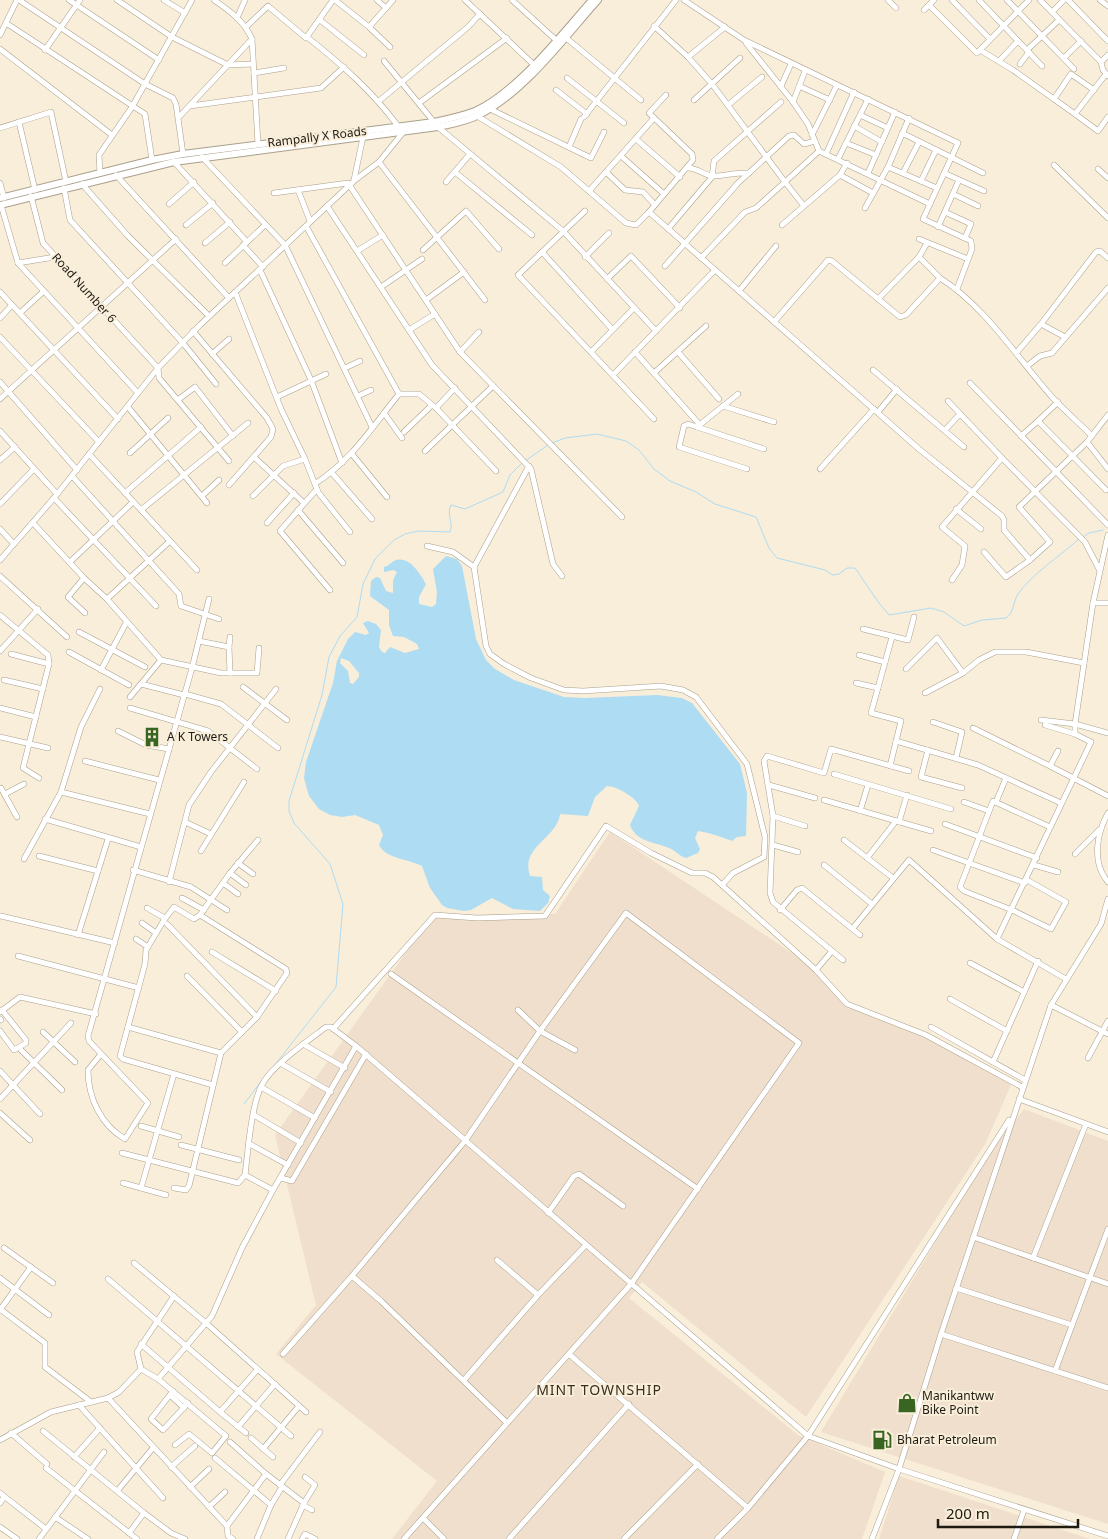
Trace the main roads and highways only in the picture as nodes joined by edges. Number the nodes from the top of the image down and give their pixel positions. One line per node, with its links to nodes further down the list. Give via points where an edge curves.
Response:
1 (592, 0): 3 (main road, via 505,91 476,110)
2 (598, 0): 3 (main road, via 519,85 490,109 477,116)
3 (436, 125): 4 (main road)
4 (402, 128): 5 (main road, via 362,137 201,157); 5 (main road, Rampally X Roads, via 183,154 100,173)
5 (65, 185): 6 (main road, Rampally X Roads); 6 (main road)
6 (1, 201)

